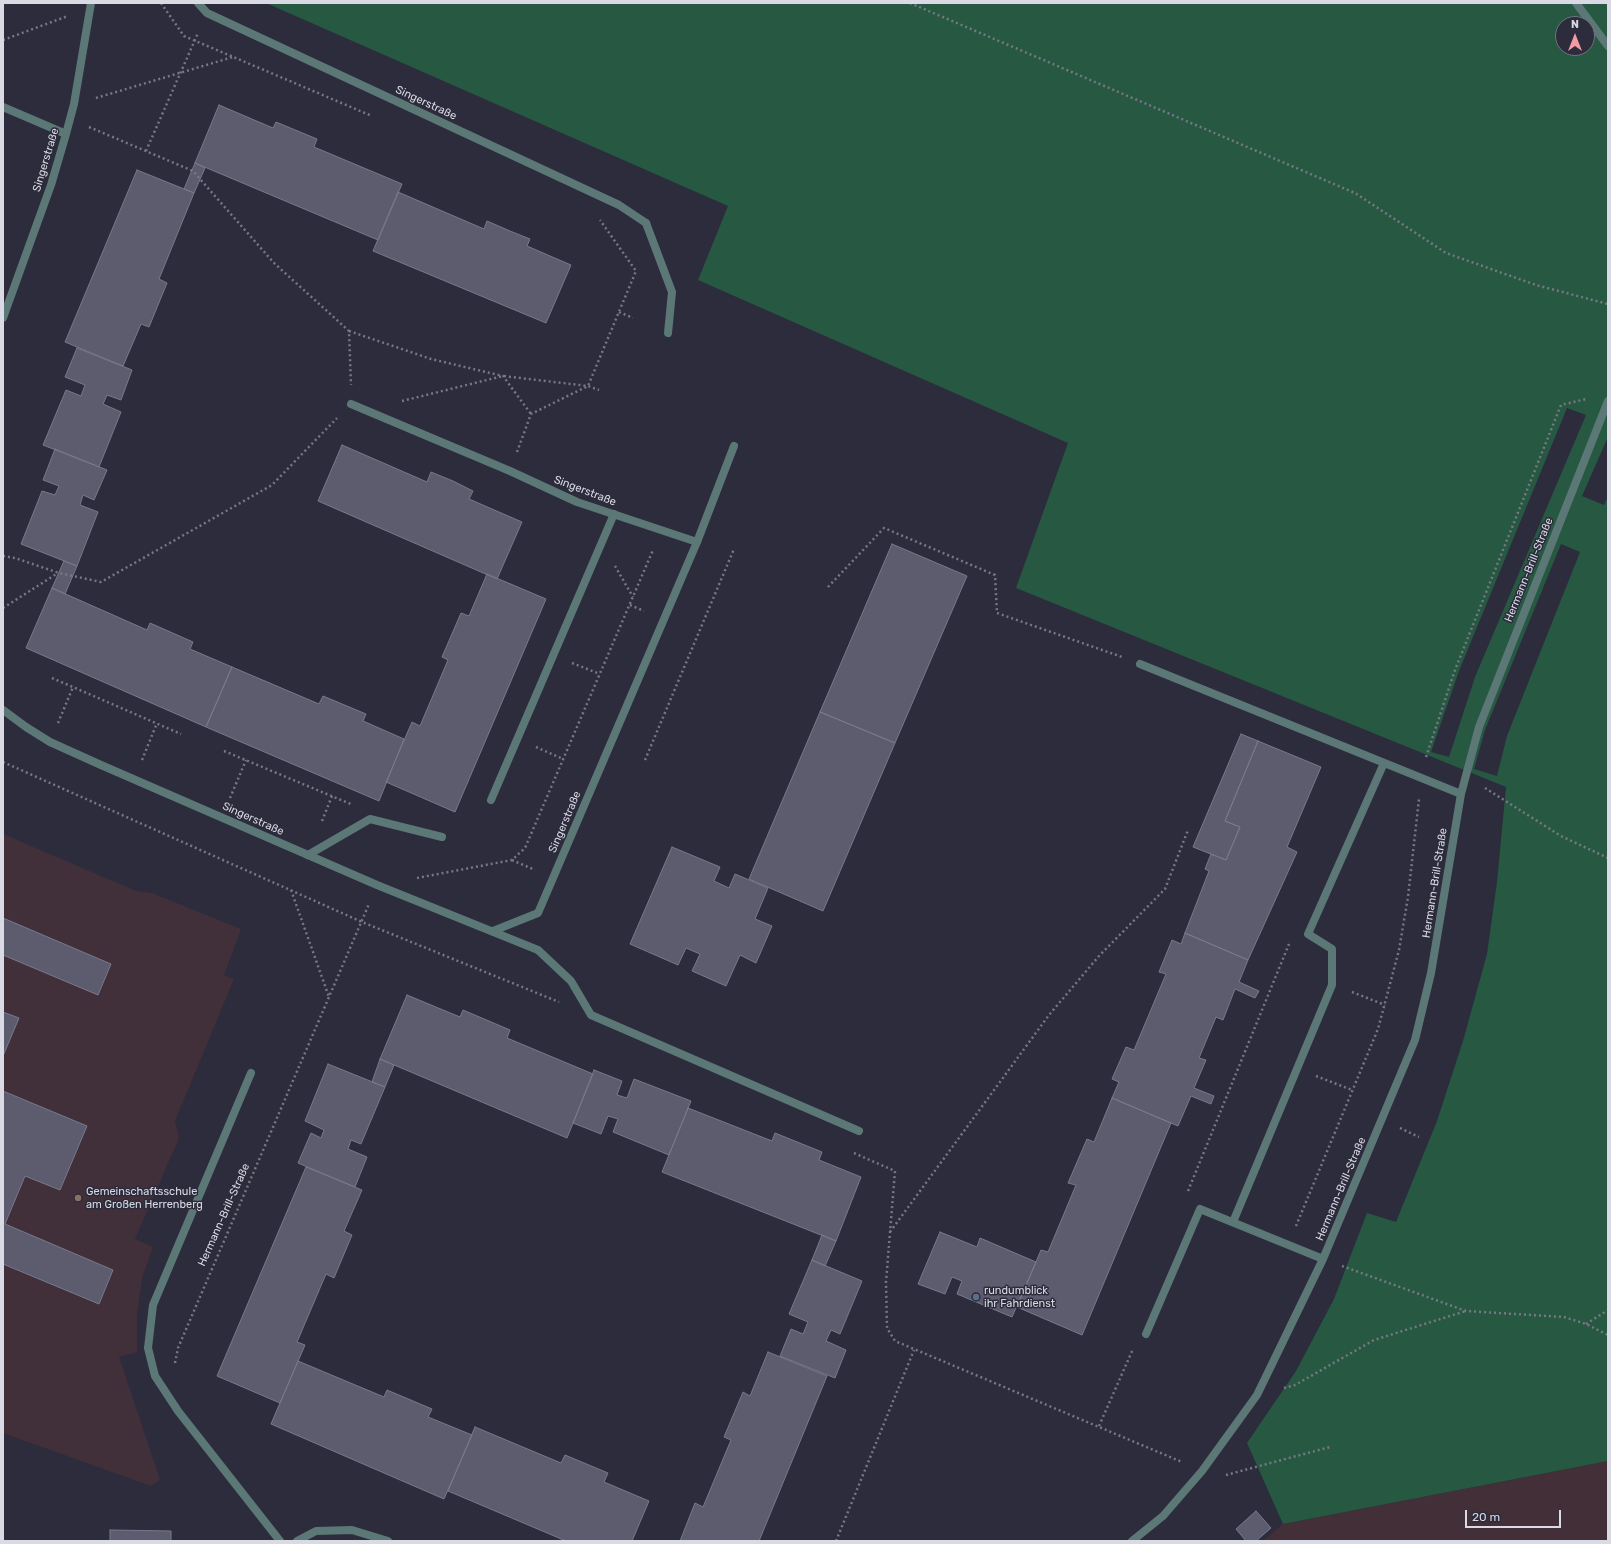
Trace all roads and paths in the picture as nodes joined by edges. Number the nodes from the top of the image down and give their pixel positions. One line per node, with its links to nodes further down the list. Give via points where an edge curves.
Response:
1 (90, 3): 13 (street, Singerstraße)
2 (161, 3): 9 (path, via 184,36)
3 (198, 3): 6 (street, Singerstraße)
4 (910, 3): 20 (path, via 1355,193 1446,253 1536,284)
5 (1576, 3): 10 (street)
6 (207, 13): 9 (path); 25 (street, Singerstraße, via 619,205 646,223 672,292)
7 (60, 19): 8 (path)
8 (3, 40)
9 (195, 40): 11 (path); 12 (path)
10 (1608, 46)
11 (233, 57): 12 (path); 16 (path)
12 (180, 73): 13 (path); 18 (path)
13 (74, 104): 15 (street, Singerstraße)
14 (3, 107): 17 (street)
15 (70, 119): 17 (street, Singerstraße); 18 (path)
16 (379, 119)
17 (66, 134): 22 (street, Singerstraße, via 51,185)
18 (146, 151): 24 (path, via 193,171 274,262)
19 (596, 214): 21 (path, via 636,271)
20 (1608, 304)
21 (619, 312): 23 (path); 27 (path)
22 (3, 318)
23 (633, 318)
24 (349, 331): 26 (path, via 431,359); 31 (path)
25 (668, 333)
26 (503, 376): 27 (path); 32 (path); 33 (path, via 381,406)
27 (588, 386): 28 (path); 32 (path)
28 (599, 390)
29 (1592, 397): 61 (path, via 1561,405 1455,670)
30 (1608, 401): 60 (street, Hermann-Brill-Straße, via 1479,727)
31 (351, 404): 33 (street, Singerstraße); 41 (path, via 272,485 101,582)
32 (531, 414): 35 (path)
33 (377, 415): 35 (street, Singerstraße)
34 (734, 446): 38 (street)
35 (510, 471): 36 (street, Singerstraße, via 577,502)
36 (614, 514): 37 (street, Singerstraße); 44 (street)
37 (662, 530): 38 (street, Singerstraße); 46 (path)
38 (697, 542): 75 (street, Singerstraße, via 538,913)
39 (734, 548): 57 (path)
40 (3, 556): 41 (path)
41 (59, 573): 43 (path)
42 (828, 587): 45 (path, via 884,528 994,575 997,613)
43 (3, 608)
44 (553, 655): 46 (path); 52 (street)
45 (1140, 664): 59 (street)
46 (600, 674): 55 (path)
47 (52, 678): 48 (path)
48 (74, 687): 50 (path); 53 (path)
49 (3, 710): 53 (street, Singerstraße)
50 (157, 723): 51 (path); 62 (path)
51 (181, 734)
52 (517, 738): 55 (path); 64 (street)
53 (50, 742): 62 (street, Singerstraße)
54 (224, 751): 56 (path)
55 (564, 759): 71 (path, via 525,848 512,860)
56 (246, 760): 65 (path); 66 (path, via 353,804)
57 (645, 760)
58 (3, 762): 73 (path)
59 (1384, 763): 61 (street); 76 (street)
60 (1466, 775): 63 (street, Hermann-Brill-Straße); 70 (path, via 1561,836)
61 (1421, 778): 63 (street); 79 (path, via 1399,950)
62 (134, 779): 65 (street, Singerstraße)
63 (1461, 794): 89 (street, Hermann-Brill-Straße, via 1431,973 1415,1040)
64 (491, 800)
65 (222, 817): 69 (street, Singerstraße)
66 (370, 819): 68 (street); 69 (street)
67 (1188, 830): 87 (path, via 1165,889 1099,956 1049,1015)
68 (442, 837)
69 (308, 855): 72 (street, Singerstraße)
70 (1608, 858)
71 (415, 878)
72 (377, 885): 74 (path, Hermann-Brill-Straße); 75 (street, Singerstraße)
73 (291, 890): 74 (path); 78 (path)
74 (362, 922): 78 (path, Hermann-Brill-Straße); 80 (path)
75 (493, 931): 80 (street, via 538,950 571,981)
76 (1308, 934): 77 (street, via 1332,949); 85 (path, via 1291,941 1184,1202)
77 (1332, 985): 79 (path); 81 (street)
78 (329, 997): 96 (path, Hermann-Brill-Straße, via 178,1348)
79 (1385, 1004): 83 (path, via 1378,1029)
80 (591, 1015): 84 (street)
81 (1297, 1068): 83 (path); 86 (street)
82 (251, 1073): 101 (street, via 154,1305 148,1348 156,1376 178,1411)
83 (1352, 1090): 88 (path)
84 (859, 1131): 87 (path, via 850,1152 895,1171)
85 (1200, 1210): 86 (street); 93 (street)
86 (1233, 1222): 88 (street)
87 (890, 1232): 95 (path, via 886,1282 887,1328 895,1341)
88 (1289, 1245): 89 (street)
89 (1323, 1259): 91 (path); 97 (street, Hermann-Brill-Straße)
90 (1608, 1310): 92 (path)
91 (1466, 1311): 92 (path, via 1564,1317); 97 (path, via 1374,1340 1295,1385)
92 (1586, 1324): 94 (path)
93 (1146, 1334): 98 (path, via 1139,1337)
94 (1608, 1335)
95 (914, 1350): 98 (path); 104 (path)
96 (174, 1370)
97 (1257, 1395): 100 (street, Hermann-Brill-Straße)
98 (1099, 1426): 100 (path)
99 (1330, 1447): 100 (path, via 1218,1477)
100 (1202, 1471): 105 (street, Hermann-Brill-Straße, via 1163,1516)
101 (280, 1541)
102 (297, 1541): 103 (street, via 316,1531 352,1530)
103 (388, 1541)
104 (836, 1541)
105 (1132, 1541)

